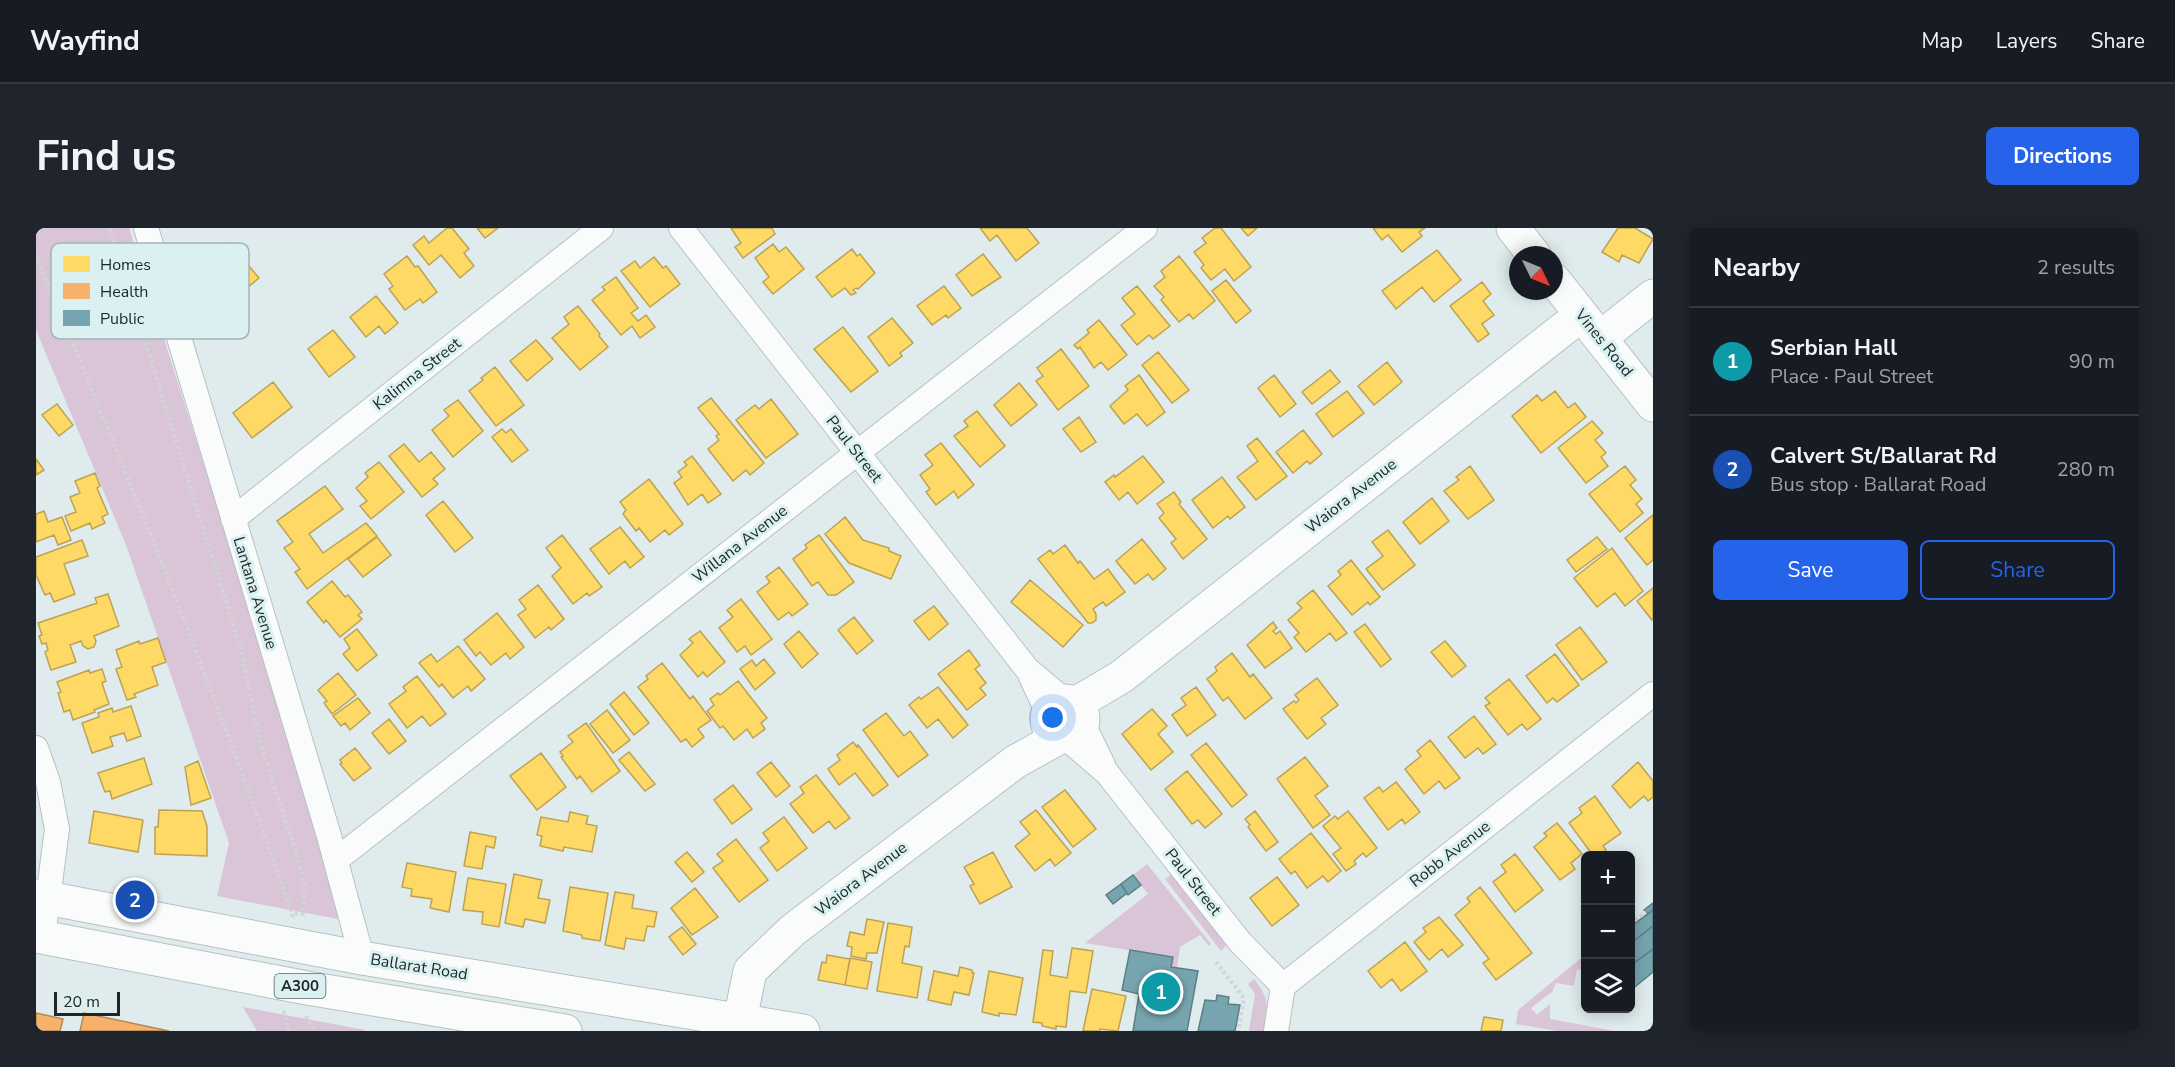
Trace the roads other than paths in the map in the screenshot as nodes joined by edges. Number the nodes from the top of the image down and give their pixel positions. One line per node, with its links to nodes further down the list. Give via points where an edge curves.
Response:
1 (146, 228): 6 (street, Lantana Avenue)
2 (601, 228): 14 (street, Kalimna Street)
3 (681, 228): 13 (street, Paul Street)
4 (1144, 228): 13 (street, Willana Avenue)
5 (1513, 228): 7 (main road)
6 (150, 243)
7 (1527, 246)
8 (1563, 291): 10 (main road, Vines Road)
9 (1653, 296): 10 (main road, Waiora Avenue)
10 (1591, 327): 12 (main road, Vines Road); 16 (main road, Waiora Avenue)
11 (179, 339): 14 (street, Lantana Avenue)
12 (1653, 405)
13 (857, 452): 16 (street, Paul Street); 18 (street, Willana Avenue)
14 (233, 519): 18 (street, Lantana Avenue)
15 (1653, 694): 22 (street, Robb Avenue)
16 (1066, 719): 22 (street, Paul Street, via 1240,942); 23 (main road, Waiora Avenue, via 793,930 750,971)
17 (36, 748): 19 (street, via 48,782 57,829)
18 (336, 860): 21 (street, Lantana Avenue)
19 (41, 897): 20 (street); 21 (main road, Ballarat Road / A300)
20 (39, 936): 24 (main road, A300, via 307,988)
21 (362, 958): 23 (main road, Ballarat Road / A300)
22 (1283, 986): 26 (street)
23 (739, 1025): 25 (main road, Ballarat Road / A300)
24 (565, 1031)
25 (803, 1031)
26 (1276, 1031)

